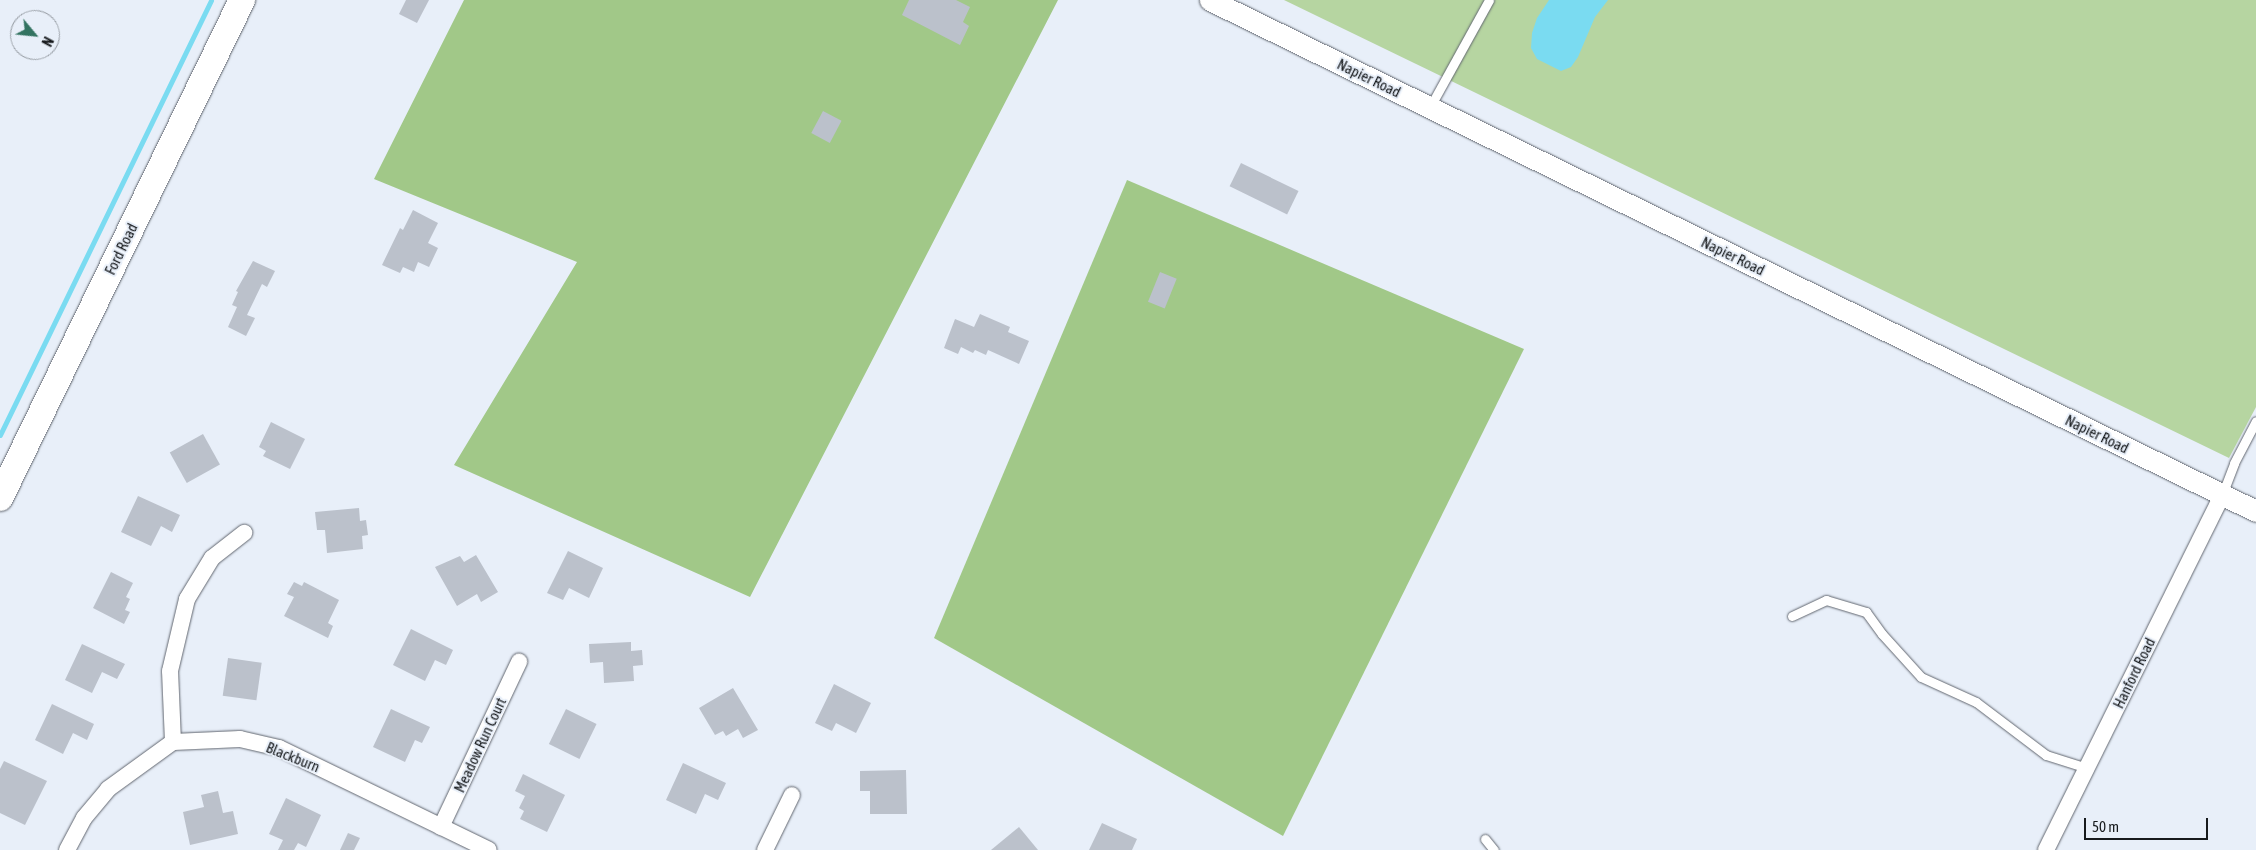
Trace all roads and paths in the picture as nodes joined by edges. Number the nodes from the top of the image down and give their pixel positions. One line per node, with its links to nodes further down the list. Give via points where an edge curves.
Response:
1 (242, 0): 7 (main road, Ford Road)
2 (1210, 0): 4 (street, Napier Road)
3 (1489, 0): 4 (lane)
4 (1430, 108): 6 (street, Napier Road)
5 (2256, 421): 6 (lane)
6 (2222, 495): 8 (street, Napier Road); 13 (street, Hanford Road)
7 (0, 498)
8 (2256, 511)
9 (244, 533): 12 (street, via 212,558 187,599 170,671)
10 (1792, 616): 13 (lane, via 1826,600 1866,612 1921,677 1976,702 2046,755)
11 (520, 662): 15 (street, Meadow Run Court)
12 (173, 742): 15 (street, Blackburn, via 240,739 279,748); 17 (street, via 108,789 84,818)
13 (2087, 768): 21 (street, Hanford Road)
14 (792, 795): 19 (street)
15 (441, 827): 18 (street, Blackburn)
16 (1486, 839): 20 (lane)
17 (67, 850)
18 (489, 850)
19 (765, 850)
20 (1494, 850)
21 (2046, 850)

